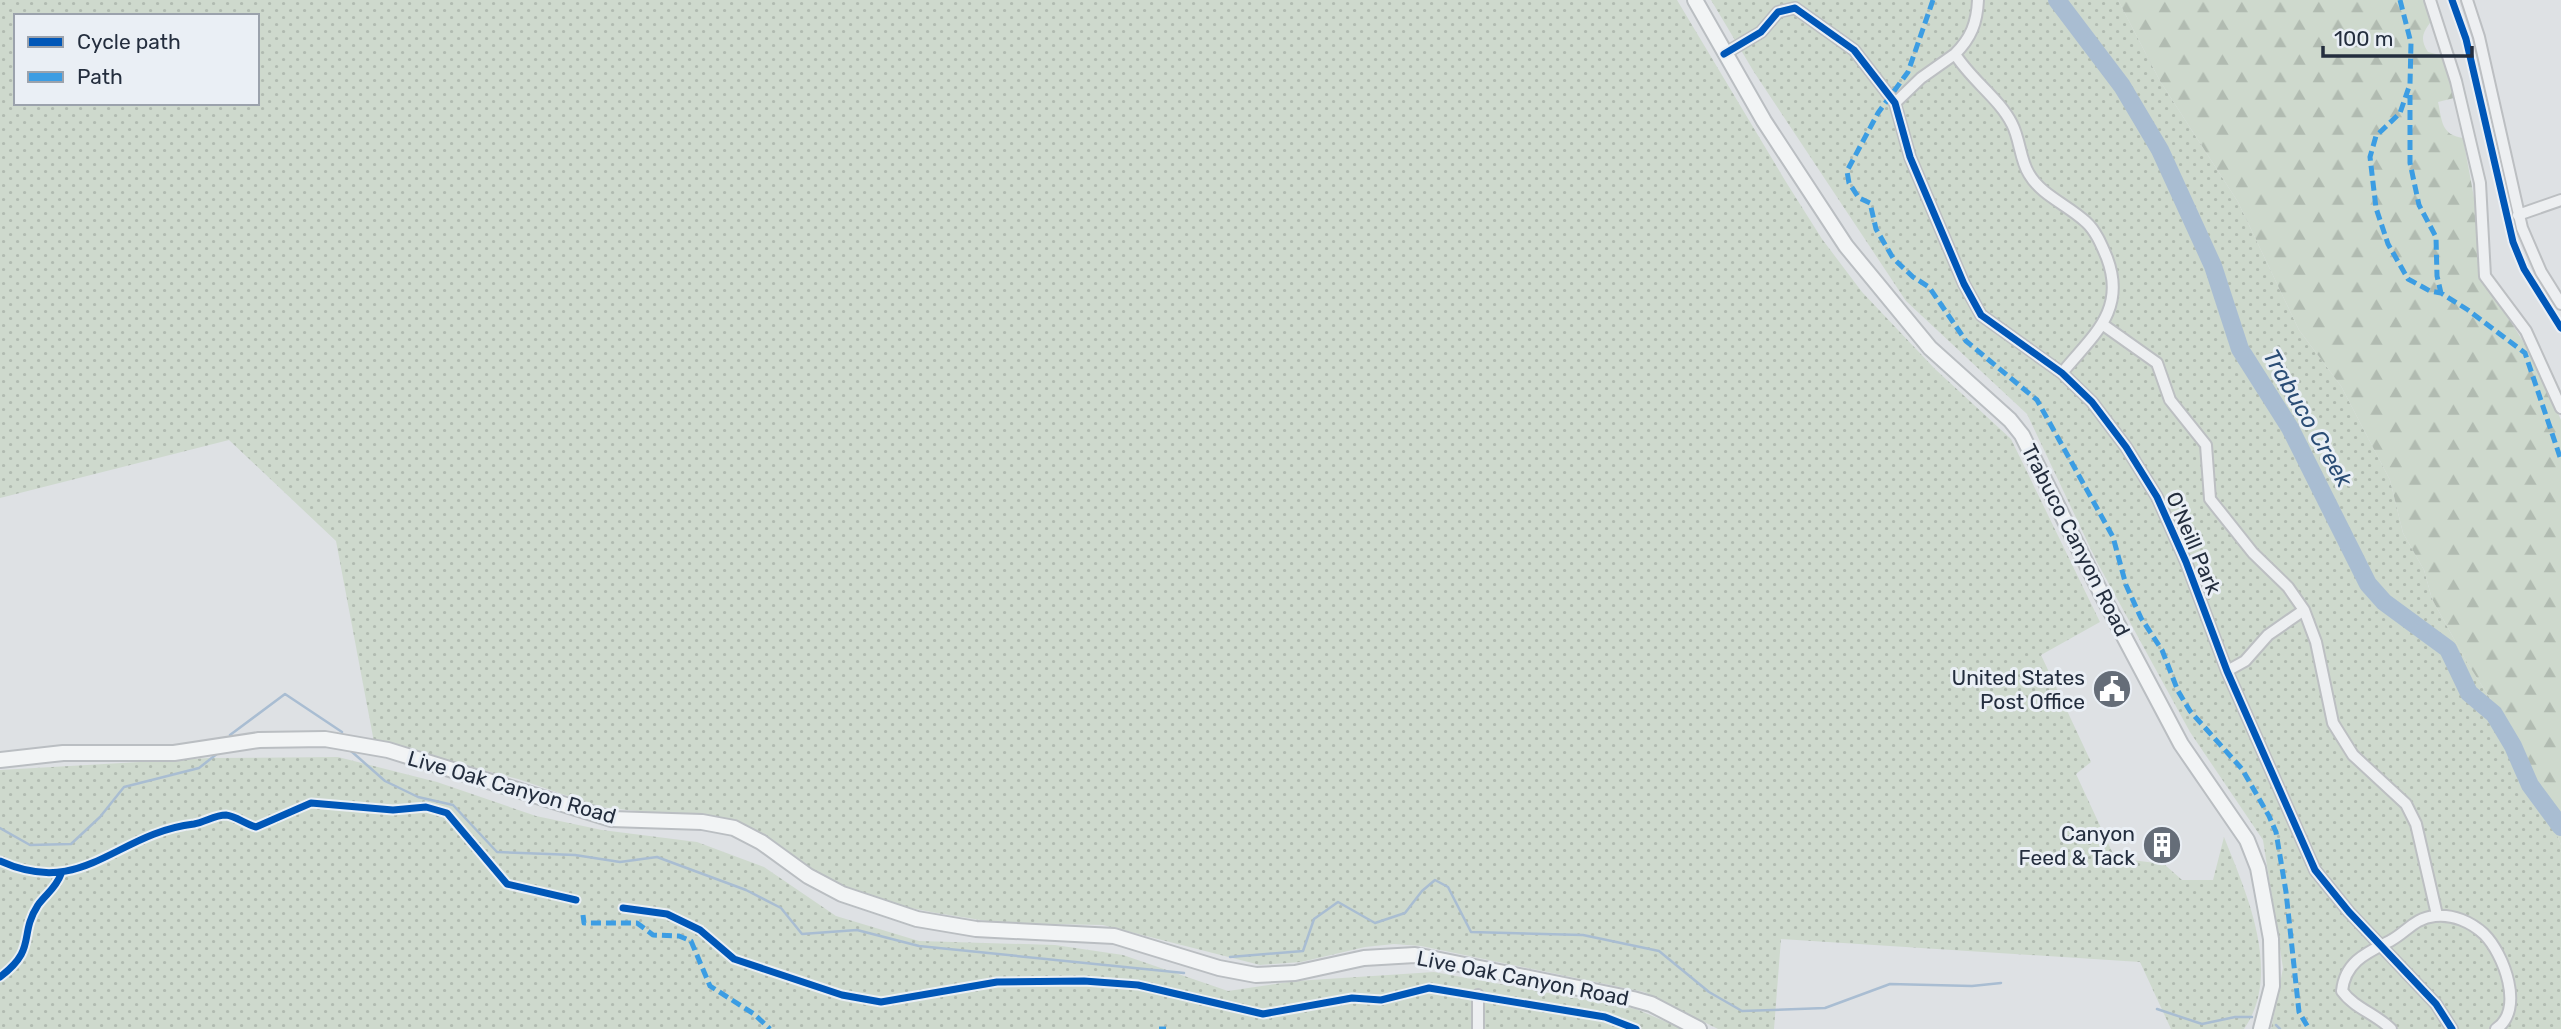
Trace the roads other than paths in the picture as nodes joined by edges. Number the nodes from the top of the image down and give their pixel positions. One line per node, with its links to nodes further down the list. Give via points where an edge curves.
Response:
1 (1695, 0): 5 (main road, Trabuco Canyon Road)
2 (1978, 0): 6 (street, via 1976,24)
3 (2430, 0): 13 (street, via 2456,81 2480,183 2485,276 2526,331)
4 (2471, 1): 9 (street)
5 (1724, 54): 7 (street, O'Neill Park, via 1761,32 1778,12 1795,8 1854,50); 22 (main road, Trabuco Canyon Road, via 1827,217 1889,300 1930,348 2022,435 2181,744 2247,839 2258,868 2272,939 2272,986)
6 (1955, 54): 7 (street); 11 (street, via 1970,78 2012,124 2028,174 2087,223 2096,236 2114,290)
7 (1895, 103): 12 (street, O'Neill Park, via 1910,157 1981,315)
8 (2561, 200): 9 (street)
9 (2518, 215): 10 (street, via 2531,254)
10 (2561, 304)
11 (2102, 324): 12 (street); 14 (street, via 2157,363 2171,400 2206,445 2210,499)
12 (2062, 373): 15 (street, O'Neill Park, via 2092,402 2157,497)
13 (2561, 408)
14 (2304, 610): 15 (street); 17 (street, via 2316,642 2333,723 2353,755 2400,796 2412,814)
15 (2227, 671): 18 (street, O'Neill Park, via 2315,870)
16 (0, 760): 21 (main road, Live Oak Canyon Road, via 63,753 174,753 290,737 342,741 388,750 611,819 702,822 734,828 842,894 918,919 976,929 1114,936 1256,975 1415,955 1633,999)
17 (2437, 915): 18 (street, via 2415,920); 25 (street, via 2462,919 2484,934 2496,954 2505,972 2511,1007)
18 (2381, 944): 23 (street, via 2351,965 2343,976 2342,991 2349,1002 2368,1010); 24 (street, O'Neill Park)
19 (1478, 995): 20 (street)
20 (1478, 1029)
21 (1699, 1029)
22 (2260, 1029)
23 (2391, 1029)
24 (2452, 1029)
25 (2496, 1029)

